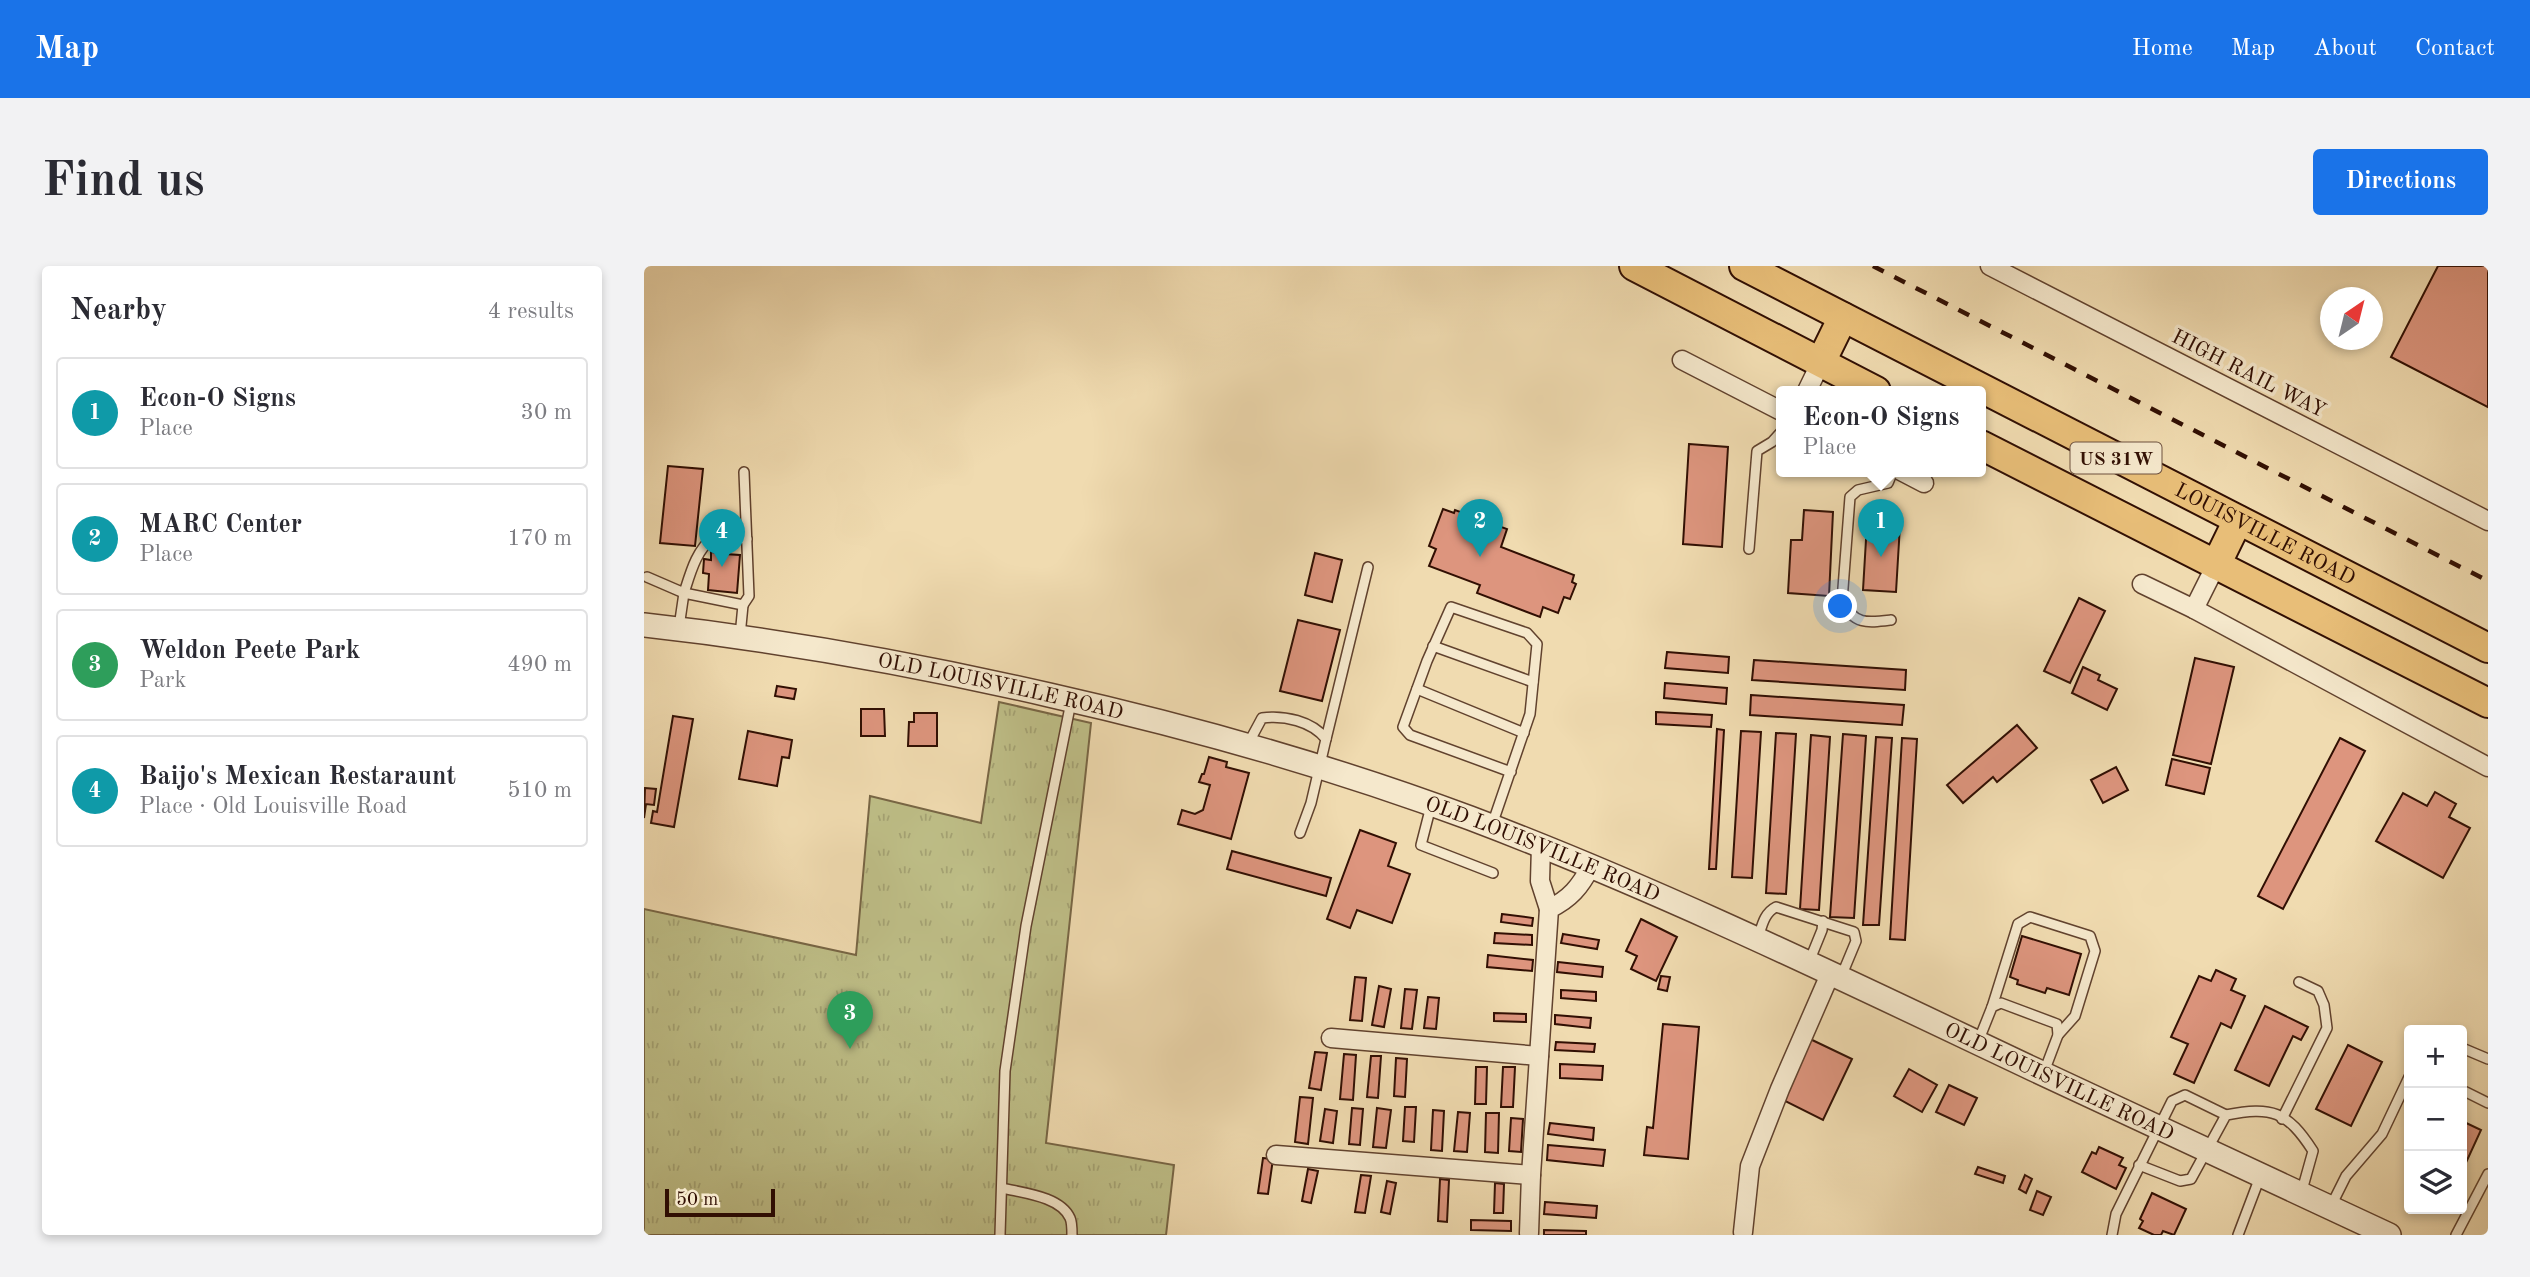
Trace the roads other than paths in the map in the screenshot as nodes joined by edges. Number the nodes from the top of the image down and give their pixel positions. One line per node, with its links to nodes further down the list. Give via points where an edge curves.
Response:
1 (1634, 266): 6 (main road)
2 (1744, 266): 4 (main road, LOUISVILLE ROAD / US 31W)
3 (1990, 266): 19 (street, HIGH RAIL WAY)
4 (1843, 317): 6 (main road); 9 (main road, LOUISVILLE ROAD / US 31W)
5 (1682, 360): 11 (street)
6 (1821, 362): 7 (street); 8 (main road)
7 (1809, 386)
8 (1867, 386)
9 (1977, 386)
10 (1986, 390): 18 (main road, LOUISVILLE ROAD / US 31W)
11 (1776, 408)
12 (1776, 438): 21 (lane, via 1757,451)
13 (1986, 448): 22 (main road, US 31W)
14 (744, 472): 20 (lane)
15 (1890, 477): 29 (lane, via 1888,483 1858,490 1850,497 1842,601 1849,614 1867,623)
16 (1912, 477): 17 (street)
17 (1924, 483)
18 (2238, 520): 22 (main road); 34 (main road, LOUISVILLE ROAD / US 31W)
19 (2488, 520)
20 (747, 539): 26 (lane, via 714,536 704,544); 27 (lane, via 749,596)
21 (1749, 549)
22 (2216, 565): 28 (street); 38 (main road, US 31W)
23 (1368, 567): 40 (lane)
24 (647, 577): 26 (lane)
25 (2142, 584): 28 (street)
26 (684, 593): 27 (lane); 31 (lane)
27 (743, 605): 32 (lane)
28 (2194, 608): 43 (street)
29 (1891, 620)
30 (644, 625): 31 (street, OLD LOUISVILLE ROAD)
31 (678, 629): 32 (street, OLD LOUISVILLE ROAD)
32 (740, 636): 37 (street, OLD LOUISVILLE ROAD, via 958,674)
33 (1433, 646): 35 (lane); 35 (lane, via 1451,607 1527,633 1537,644); 36 (lane)
34 (2488, 648)
35 (1533, 681): 39 (lane)
36 (1417, 689): 39 (lane); 44 (lane, via 1403,727 1410,735)
37 (1071, 700): 41 (street, OLD LOUISVILLE ROAD); 77 (lane, via 1026,926 1005,1072)
38 (2488, 703)
39 (1524, 733): 44 (lane)
40 (1326, 739): 41 (lane, via 1318,729 1278,716 1262,718); 42 (lane)
41 (1247, 745): 42 (street, OLD LOUISVILLE ROAD)
42 (1318, 767): 45 (street, OLD LOUISVILLE ROAD); 47 (lane)
43 (2488, 767)
44 (1511, 772): 46 (lane)
45 (1432, 805): 46 (street, OLD LOUISVILLE ROAD); 50 (lane, via 1421,845)
46 (1492, 827): 48 (street, OLD LOUISVILLE ROAD)
47 (1300, 833)
48 (1541, 846): 49 (street, OLD LOUISVILLE ROAD); 51 (street, via 1540,881)
49 (1591, 866): 51 (street, via 1580,887); 53 (street, OLD LOUISVILLE ROAD)
50 (1493, 873)
51 (1549, 909): 62 (street)
52 (1823, 921): 53 (lane, via 1776,907 1769,911); 54 (lane); 55 (lane, via 1854,932 1856,941)
53 (1758, 938): 54 (street, OLD LOUISVILLE ROAD)
54 (1809, 962): 55 (street, OLD LOUISVILLE ROAD)
55 (1836, 975): 60 (street, OLD LOUISVILLE ROAD); 80 (street, via 1780,1089 1750,1166)
56 (2299, 982): 69 (lane, via 2318,991 2327,1028)
57 (1992, 1007): 58 (lane, via 2001,1003 2057,1024); 58 (lane, via 2018,924 2030,917 2090,936 2095,951 2075,1016); 60 (lane)
58 (2057, 1035): 64 (lane)
59 (1331, 1038): 62 (street)
60 (1978, 1043): 64 (street, OLD LOUISVILLE ROAD)
61 (2467, 1050): 63 (lane)
62 (1539, 1056): 75 (street)
63 (2488, 1059)
64 (2043, 1074): 70 (street, OLD LOUISVILLE ROAD)
65 (2404, 1088): 79 (lane, via 2382,1134 2346,1176)
66 (2467, 1092): 67 (lane)
67 (2488, 1103)
68 (2226, 1115): 69 (lane, via 2267,1110); 70 (lane, via 2185,1095 2172,1101); 71 (lane)
69 (2283, 1119): 78 (lane, via 2297,1127 2313,1151)
70 (2157, 1128): 71 (street, OLD LOUISVILLE ROAD); 73 (lane)
71 (2205, 1150): 73 (lane, via 2191,1180 2180,1181); 76 (street, OLD LOUISVILLE ROAD)
72 (1276, 1155): 75 (street)
73 (2139, 1164): 84 (lane, via 2116,1214)
74 (2488, 1174): 87 (lane)
75 (1531, 1175): 81 (street)
76 (2260, 1175): 78 (street, OLD LOUISVILLE ROAD); 85 (lane)
77 (1002, 1188): 82 (lane); 83 (lane, via 1060,1207 1070,1217)
78 (2301, 1194): 79 (street, OLD LOUISVILLE ROAD)
79 (2330, 1207): 86 (street, OLD LOUISVILLE ROAD)
80 (1743, 1232)
81 (1529, 1233)
82 (999, 1235)
83 (1072, 1235)
84 (2112, 1235)
85 (2238, 1235)
86 (2389, 1235)
87 (2456, 1235)

